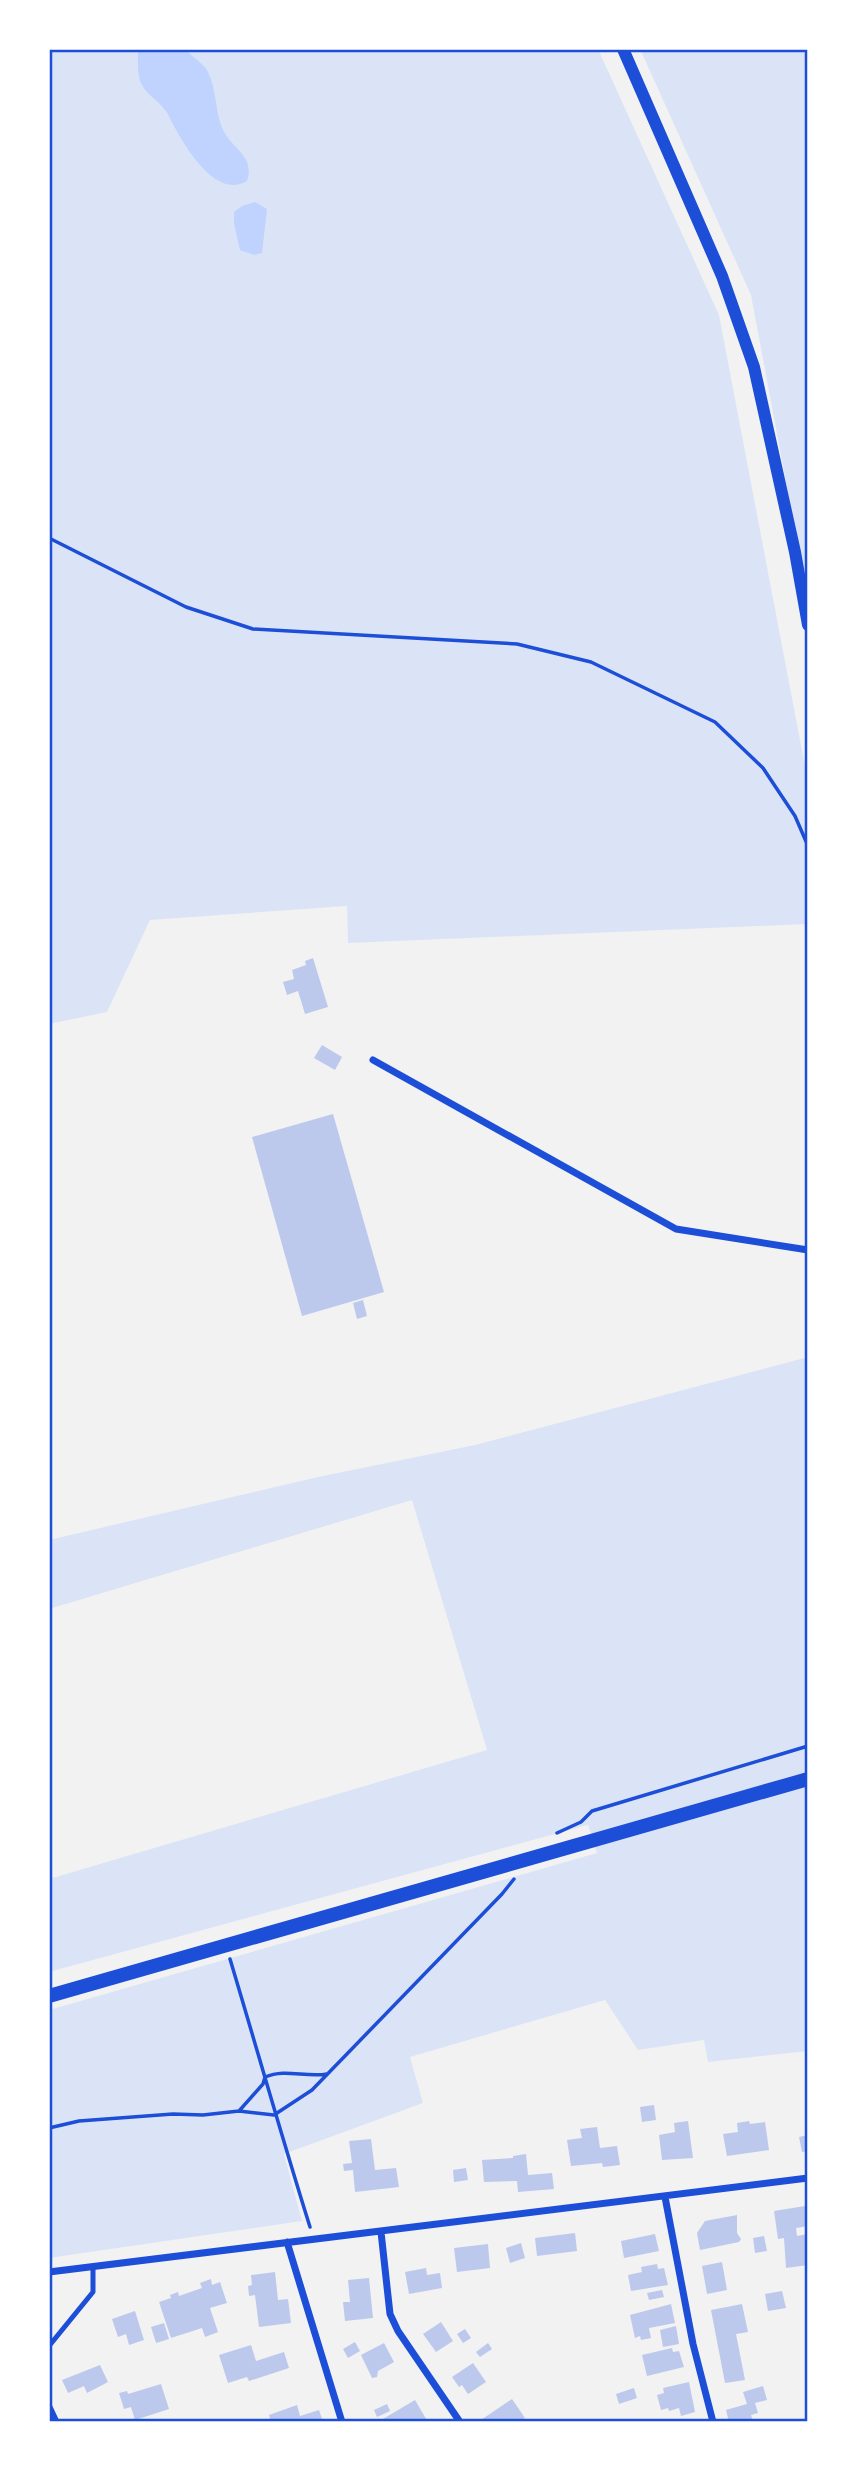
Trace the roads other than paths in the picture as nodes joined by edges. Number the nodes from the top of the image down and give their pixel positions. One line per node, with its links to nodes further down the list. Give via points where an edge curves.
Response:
1 (623, 49): 2 (street, via 722,276 754,367)
2 (808, 625)
3 (373, 1060): 4 (street, via 676,1229)
4 (808, 1250)
5 (808, 1779): 6 (main road)
6 (49, 1996)
7 (808, 2178): 8 (street)
8 (665, 2197): 9 (street); 18 (street)
9 (381, 2232): 10 (street); 17 (street, via 390,2314)
10 (287, 2242): 11 (street); 16 (street)
11 (93, 2266): 12 (street); 13 (lane, via 93,2292)
12 (49, 2272)
13 (49, 2346)
14 (49, 2407): 15 (street)
15 (56, 2422)
16 (342, 2422)
17 (460, 2422)
18 (713, 2422)

